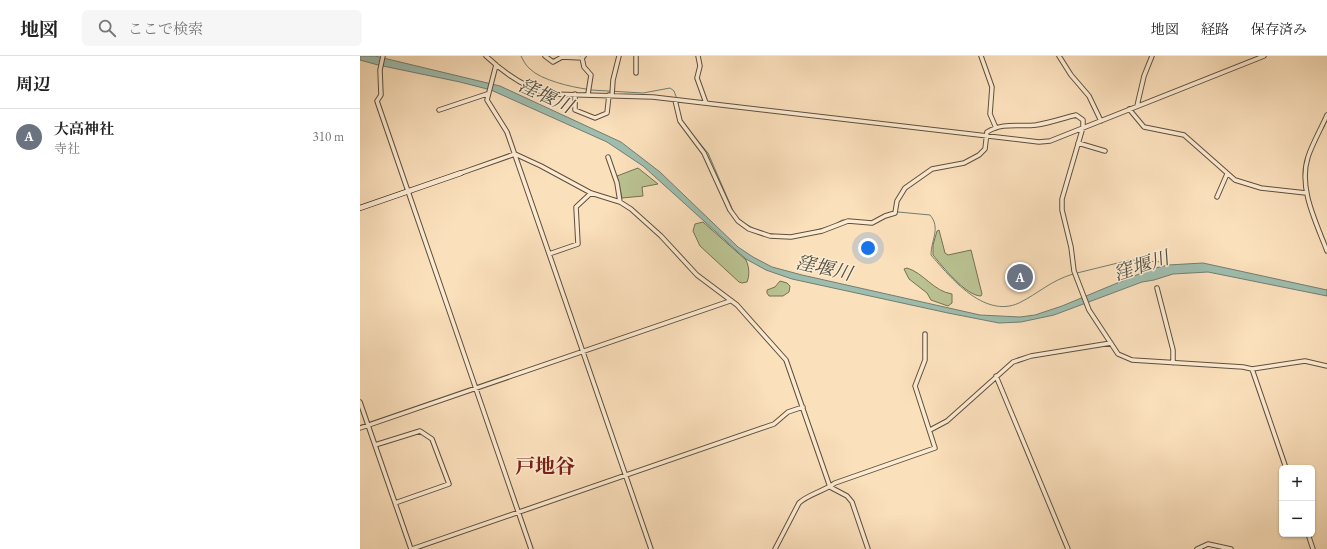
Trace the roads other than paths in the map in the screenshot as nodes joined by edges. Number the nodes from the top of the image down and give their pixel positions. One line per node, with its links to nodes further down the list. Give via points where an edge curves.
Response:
1 (383, 56): 35 (street, via 380,70 381,95 377,101)
2 (486, 56): 13 (street)
3 (545, 56): 11 (street, via 553,62 562,57)
4 (618, 56): 18 (street)
5 (636, 56): 14 (street)
6 (698, 56): 20 (street, via 698,78)
7 (981, 56): 26 (street, via 992,87 990,114)
8 (1065, 56): 12 (street)
9 (1152, 56): 21 (street)
10 (1264, 56): 21 (street)
11 (583, 57): 17 (street, via 584,67 591,75)
12 (1059, 57): 25 (street, via 1089,96)
13 (496, 65): 15 (street); 16 (street, via 539,92)
14 (636, 73)
15 (487, 94): 23 (street); 31 (street, via 487,100 502,122)
16 (575, 94): 17 (street); 18 (street, via 575,110 595,118 607,112)
17 (588, 94): 18 (street)
18 (611, 94): 19 (street)
19 (677, 100): 20 (street); 28 (street, via 680,121 704,153 734,216 749,229 777,237 807,235 848,221 872,223 893,214 905,188 932,169 964,163 979,155 985,149)
20 (706, 103): 28 (street)
21 (1137, 106): 22 (street)
22 (1129, 109): 25 (street); 34 (street, via 1144,126 1184,135)
23 (439, 110)
24 (1327, 115): 37 (street, via 1308,157 1305,174)
25 (1101, 121): 27 (street)
26 (996, 128): 27 (street, via 1003,125 1036,125 1076,115 1084,120); 28 (street, via 987,132)
27 (1083, 128): 28 (street, via 1039,142); 29 (street)
28 (985, 136)
29 (1078, 143): 30 (street); 46 (street, via 1062,210 1074,271 1088,307)
30 (1105, 151)
31 (515, 154): 33 (street); 36 (street); 42 (street)
32 (608, 157): 39 (street)
33 (461, 173): 35 (street)
34 (1227, 174): 37 (street, via 1235,180 1261,188); 38 (street)
35 (408, 192): 40 (street); 52 (street)
36 (591, 193): 39 (street); 42 (street, via 576,207 578,244)
37 (1306, 193): 41 (street)
38 (1217, 197)
39 (620, 202): 44 (street, via 645,221 696,275)
40 (360, 208)
41 (1327, 251)
42 (549, 254): 47 (street)
43 (1157, 288): 48 (street, via 1173,350)
44 (730, 301): 47 (street); 54 (street, via 737,305 786,360)
45 (925, 334): 57 (street, via 925,360 915,386)
46 (1111, 343): 48 (street, via 1118,354 1132,360); 51 (street, via 1021,359 1013,362)
47 (583, 351): 52 (street); 60 (street)
48 (1173, 363): 50 (street)
49 (1327, 366): 50 (street, via 1305,362)
50 (1252, 369): 59 (street)
51 (996, 376): 57 (street, via 947,421); 70 (street)
52 (475, 388): 55 (street); 63 (street)
53 (360, 402): 55 (street)
54 (803, 407): 60 (street, via 788,412 774,424); 61 (street)
55 (368, 425): 56 (street); 58 (street)
56 (360, 428)
57 (930, 430): 61 (street, via 935,448)
58 (375, 445): 62 (street); 62 (street, via 420,431 432,439 449,484)
59 (1285, 465)
60 (626, 476): 63 (street); 67 (street)
61 (830, 487): 68 (street, via 803,498); 69 (street, via 847,496 852,502)
62 (395, 502): 65 (street)
63 (518, 513): 65 (street); 66 (street)
64 (1309, 537): 73 (street)
65 (412, 549)
66 (530, 549)
67 (651, 549)
68 (776, 549)
69 (868, 549)
70 (1068, 549)
71 (1197, 549): 72 (street, via 1208,544)
72 (1231, 549)
73 (1313, 549)

